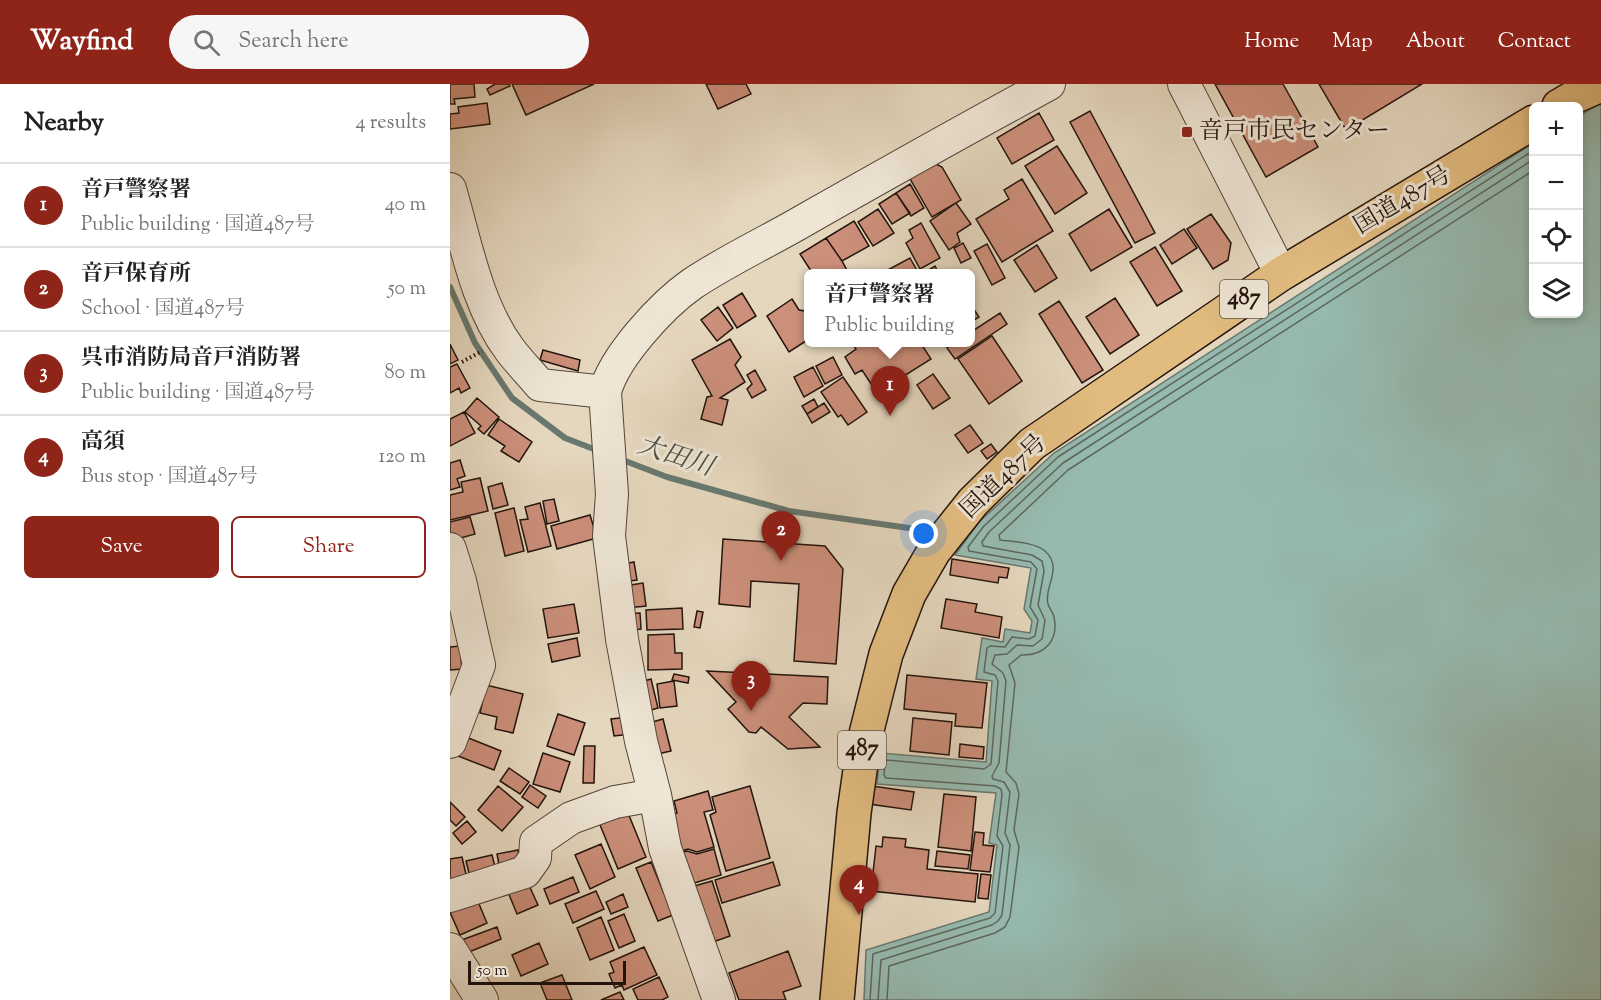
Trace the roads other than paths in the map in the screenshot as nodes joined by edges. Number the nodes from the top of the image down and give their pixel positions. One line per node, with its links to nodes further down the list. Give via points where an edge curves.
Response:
1 (1049, 84): 8 (street, via 691,285 651,321 614,368)
2 (1184, 84): 7 (street)
3 (1601, 85): 4 (highway)
4 (1566, 102)
5 (1529, 124): 7 (highway, 国道487号 / 487)
6 (450, 189): 8 (street, via 480,290 510,350 540,385)
7 (1281, 274): 16 (highway, 国道487号 / 487, via 1032,444 972,502 934,551 909,594 885,654 864,742)
8 (605, 392): 11 (street, via 612,494 609,536 622,639)
9 (450, 549): 10 (street, via 479,665)
10 (450, 742)
11 (655, 795): 12 (street, via 615,802 571,818 536,842 535,858 525,872); 15 (street, via 665,848)
12 (450, 896)
13 (450, 949): 14 (street)
14 (482, 1000)
15 (719, 1000)
16 (837, 1000)

